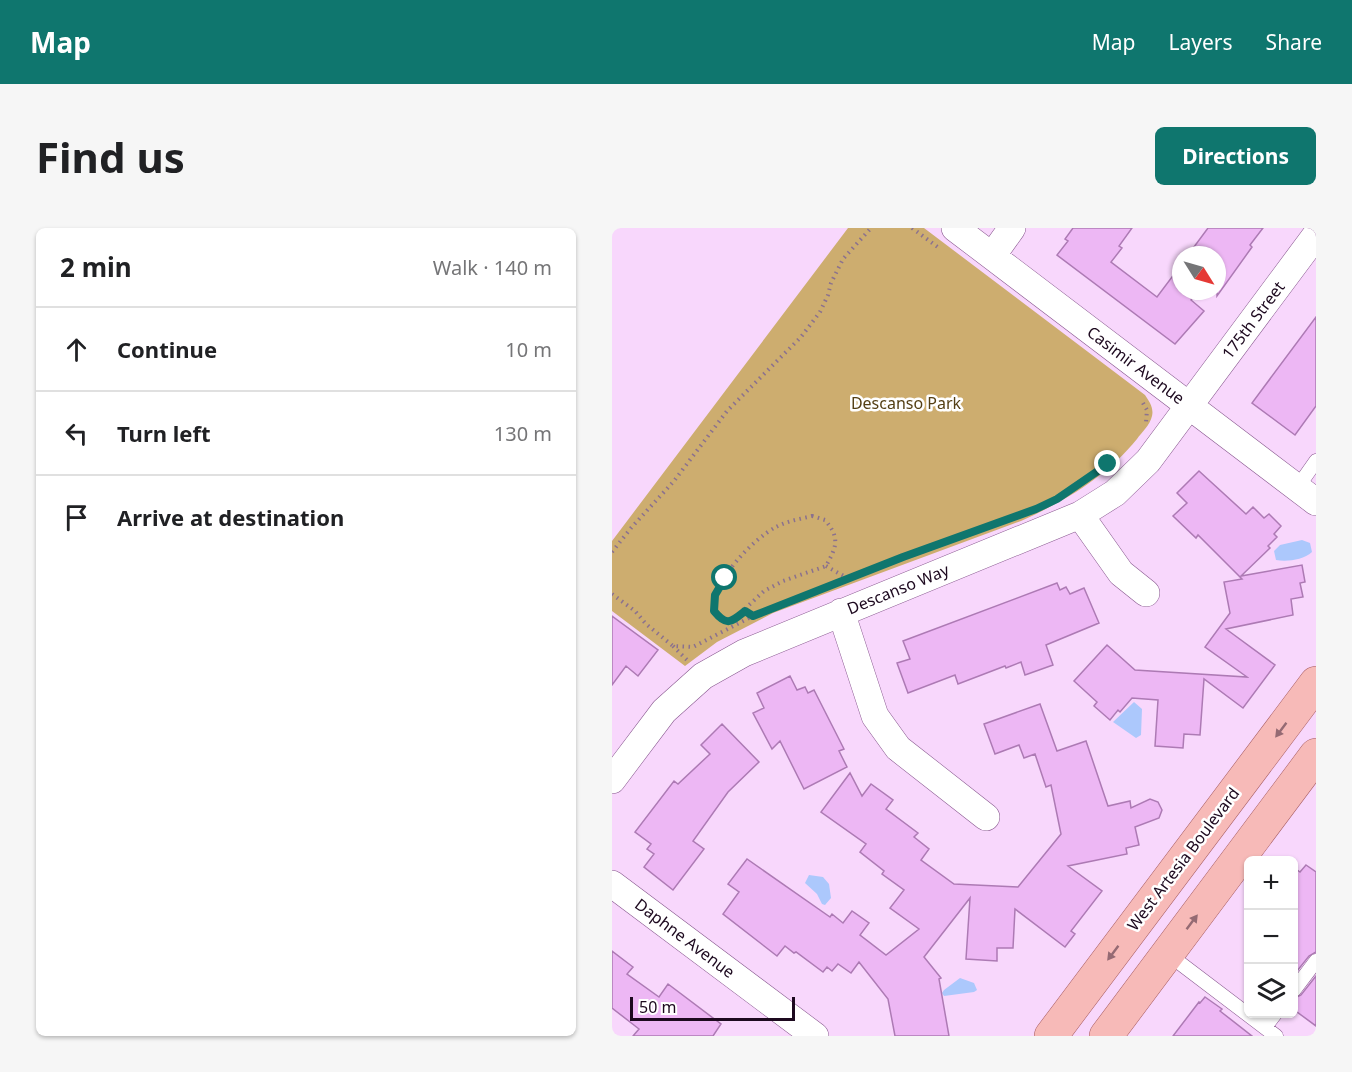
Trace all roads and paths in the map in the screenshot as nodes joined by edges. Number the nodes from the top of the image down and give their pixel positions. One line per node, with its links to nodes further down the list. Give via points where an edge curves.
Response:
1 (871, 228): 16 (path, via 843,259 820,312 801,337 727,411 674,481)
2 (912, 228): 5 (path)
3 (1012, 228): 6 (street)
4 (1316, 235): 8 (street, 175th Street)
5 (948, 239): 6 (street, Casimir Avenue)
6 (992, 256): 8 (street, Casimir Avenue)
7 (1141, 400): 9 (path, via 1150,410)
8 (1189, 406): 13 (street, Casimir Avenue); 14 (street, Descanso Way, via 1148,461 1115,493)
9 (1144, 424)
10 (1316, 462): 13 (lane)
11 (1108, 464): 12 (path)
12 (1082, 483)
13 (1306, 495)
14 (1080, 515): 20 (street, via 1121,573); 23 (street, Descanso Way)
15 (947, 541): 18 (path)
16 (612, 552)
17 (826, 566): 18 (path); 22 (path, via 764,591); 26 (path, via 836,536 825,520 812,516 775,528 746,550 720,586 713,604)
18 (849, 579): 19 (path); 25 (path)
19 (856, 581)
20 (1146, 593)
21 (612, 594): 29 (path)
22 (745, 611): 25 (path); 26 (path)
23 (841, 612): 33 (street, Descanso Way, via 744,653 703,676 663,711); 34 (street, via 875,716 898,748)
24 (773, 613): 25 (path)
25 (753, 616): 27 (path)
26 (724, 621): 27 (path)
27 (720, 633): 28 (path); 29 (path, via 693,647)
28 (717, 642)
29 (673, 646): 30 (path)
30 (689, 662)
31 (1316, 683): 42 (main road, West Artesia Boulevard, one-way to 42)
32 (1316, 755): 36 (main road, one-way to 32)
33 (612, 780)
34 (986, 817)
35 (612, 884): 41 (street, Daphne Avenue)
36 (1168, 954): 40 (lane); 43 (main road)
37 (1316, 961): 38 (lane)
38 (1298, 984)
39 (1272, 1018): 40 (lane)
40 (1265, 1027): 44 (lane)
41 (815, 1036)
42 (1051, 1036)
43 (1106, 1036)
44 (1276, 1036)

